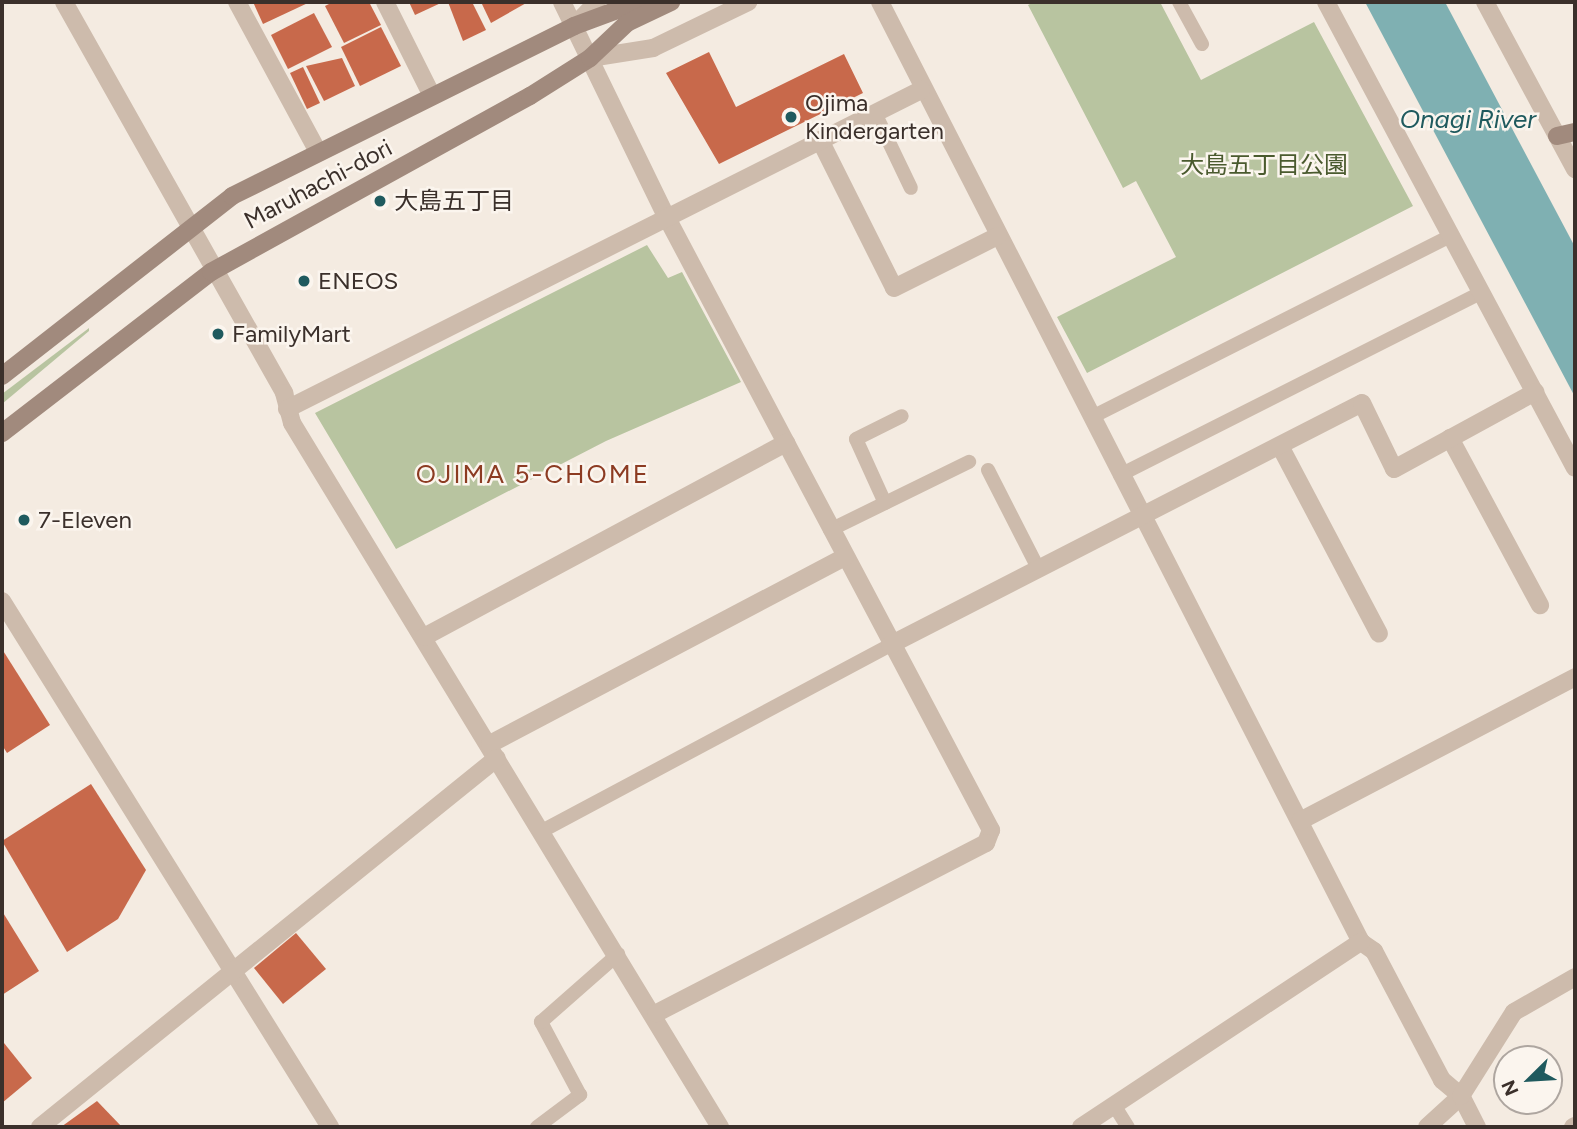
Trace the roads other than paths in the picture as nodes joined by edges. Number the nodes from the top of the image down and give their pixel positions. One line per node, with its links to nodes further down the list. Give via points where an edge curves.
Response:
1 (64, 2): 26 (street)
2 (237, 2): 22 (street)
3 (385, 2): 17 (street)
4 (562, 2): 13 (street)
5 (597, 2): 13 (street)
6 (671, 2): 12 (main road, Maruhachi-dori)
7 (748, 2): 15 (street, via 653,48)
8 (880, 2): 16 (street)
9 (1180, 2): 14 (lane)
10 (1326, 2): 28 (street)
11 (1485, 2): 20 (street)
12 (630, 12): 13 (main road, Maruhachi-dori); 15 (main road, Maruhachi-dori)
13 (574, 26): 15 (street); 17 (main road, Maruhachi-dori)
14 (1202, 44)
15 (590, 58): 25 (street); 29 (main road, Maruhachi-dori)
16 (921, 90): 18 (street); 27 (street)
17 (432, 96): 22 (main road, Maruhachi-dori)
18 (875, 113): 21 (street); 24 (lane)
19 (1575, 132): 20 (main road)
20 (1557, 136): 23 (street)
21 (820, 140): 25 (street); 27 (street, via 894,288)
22 (317, 150): 26 (main road, Maruhachi-dori)
23 (1575, 169)
24 (911, 188)
25 (666, 216): 33 (street); 38 (street)
26 (190, 224): 29 (street); 31 (main road, Maruhachi-dori)
27 (998, 236): 35 (street)
28 (1451, 236): 30 (street); 35 (lane)
29 (211, 272): 33 (street, via 284,393); 36 (main road, Maruhachi-dori)
30 (1482, 292): 32 (street); 43 (lane)
31 (2, 376)
32 (1535, 392): 37 (street); 41 (street)
33 (287, 409): 52 (street)
34 (902, 416): 44 (lane, via 856,439)
35 (1092, 417): 43 (street)
36 (2, 433)
37 (1450, 438): 39 (street, via 1394,469 1362,403); 50 (street)
38 (786, 443): 46 (street); 52 (street)
39 (1280, 446): 45 (street); 51 (street)
40 (970, 462): 44 (lane)
41 (1575, 468)
42 (988, 470): 48 (lane)
43 (1120, 475): 45 (street)
44 (885, 503): 46 (lane)
45 (1140, 519): 48 (street); 56 (street)
46 (831, 530): 47 (street)
47 (845, 557): 53 (street); 55 (street)
48 (1039, 570): 53 (street)
49 (2, 601): 60 (street)
50 (1540, 605)
51 (1379, 634)
52 (424, 637): 55 (street)
53 (890, 645): 57 (lane); 62 (street, via 991,830 986,843)
54 (1575, 677): 56 (street)
55 (493, 751): 57 (street); 60 (street)
56 (1300, 821): 58 (street)
57 (542, 831): 59 (street)
58 (1361, 942): 63 (street, via 1374,951 1442,1080); 64 (street)
59 (618, 954): 62 (street); 67 (lane, via 541,1022 580,1095)
60 (233, 972): 65 (street); 66 (street)
61 (1575, 977): 63 (street, via 1514,1012)
62 (656, 1013): 68 (street)
63 (1461, 1096): 71 (street); 72 (street)
64 (1114, 1105): 69 (street); 70 (lane)
65 (40, 1127)
66 (330, 1127)
67 (537, 1127)
68 (720, 1127)
69 (1081, 1127)
70 (1128, 1127)
71 (1427, 1127)
72 (1477, 1127)

